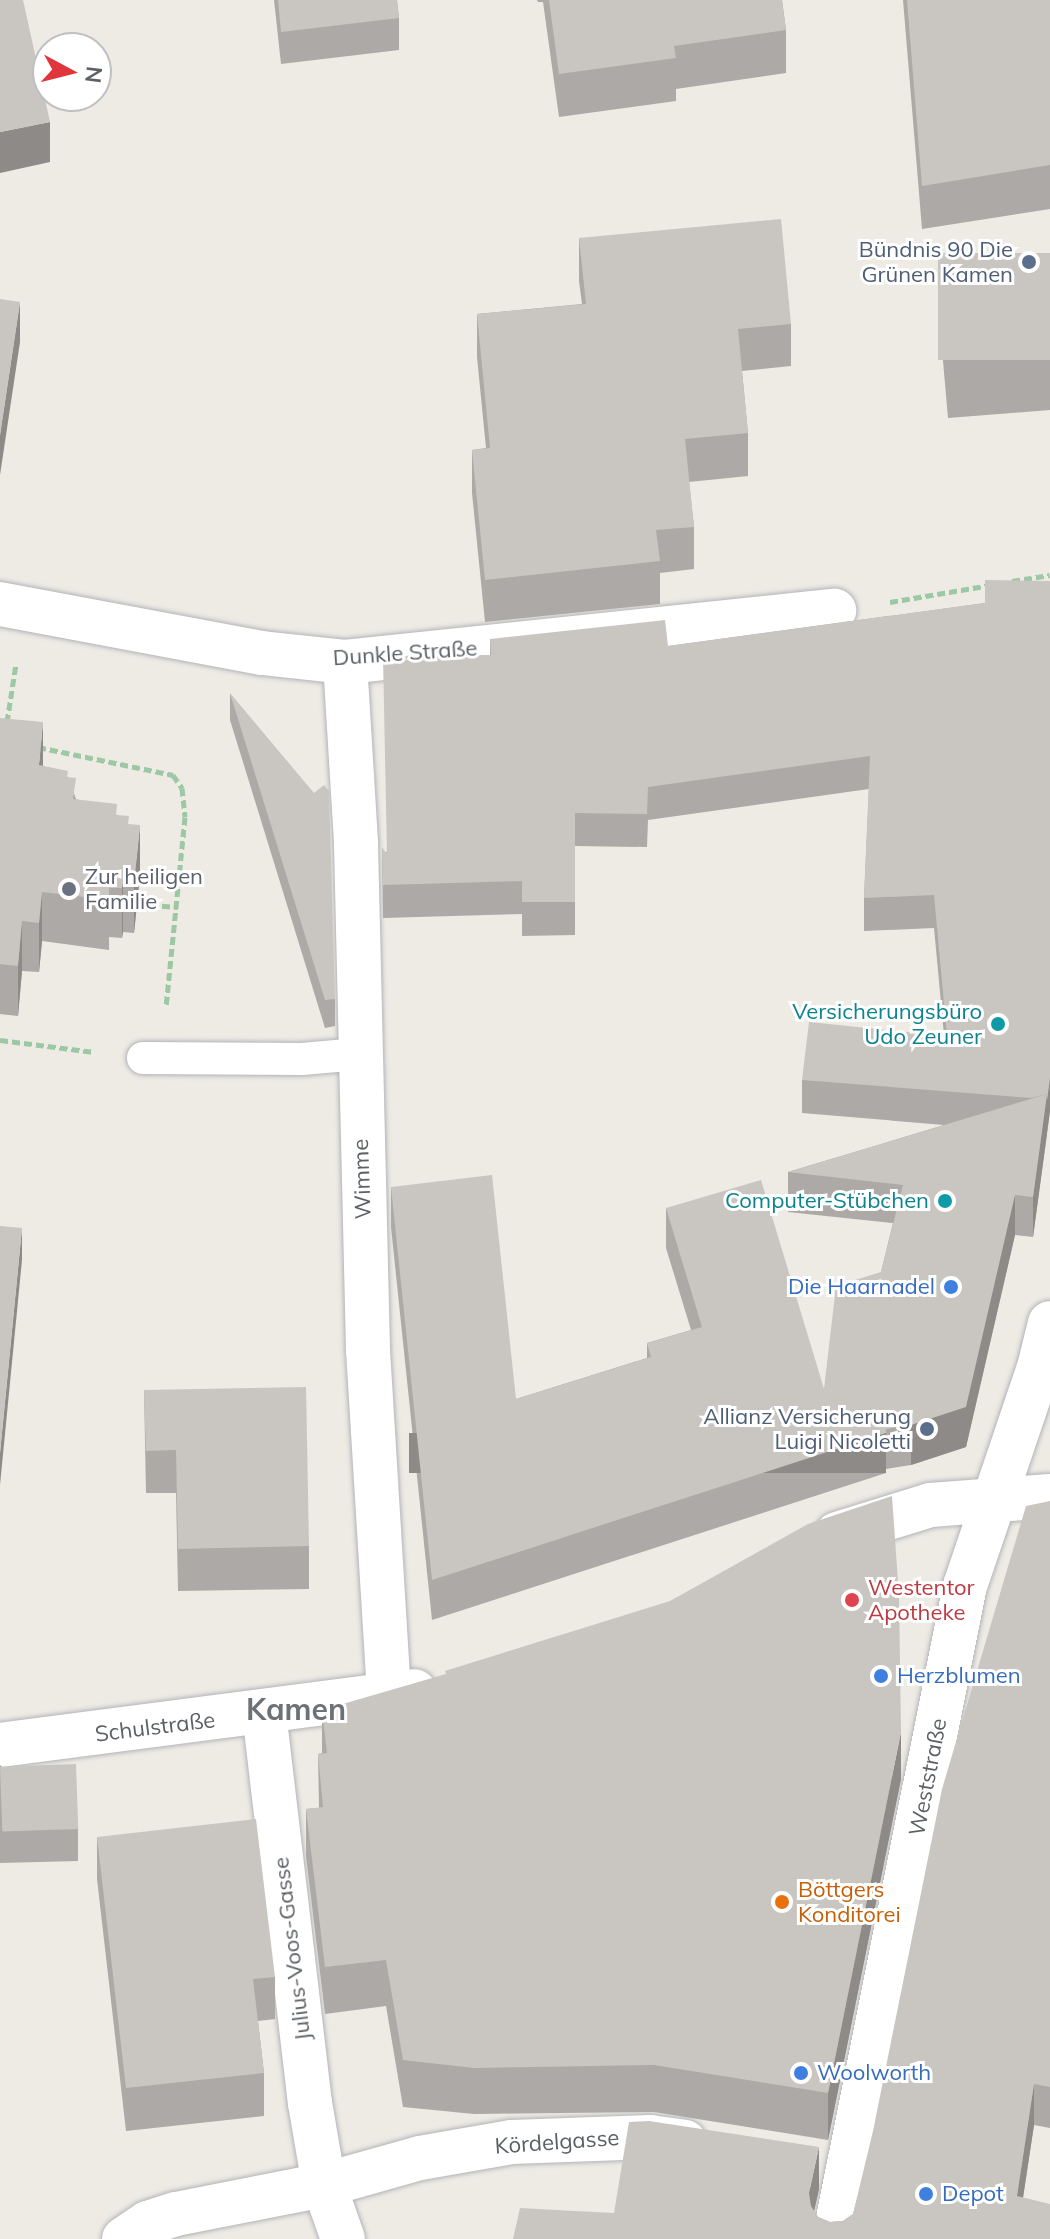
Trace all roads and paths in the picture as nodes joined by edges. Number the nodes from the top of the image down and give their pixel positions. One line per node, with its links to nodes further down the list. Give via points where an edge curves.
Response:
1 (1050, 575): 3 (path)
2 (12, 607): 4 (street, Dunkle Straße, via 262,653); 5 (path)
3 (834, 611): 4 (street, Dunkle Straße)
4 (345, 662): 10 (street, Wimme, via 356,844)
5 (6, 726)
6 (31, 746): 8 (path, via 173,775 182,788 185,817)
7 (138, 904): 8 (path)
8 (178, 907): 11 (path, via 169,995 160,1030)
9 (0, 1040): 11 (path)
10 (359, 1054): 11 (lane); 16 (street, Wimme, via 368,1350)
11 (143, 1058)
12 (1050, 1323): 14 (street, Weststraße)
13 (1050, 1496): 14 (street)
14 (994, 1500): 15 (street, via 930,1505); 21 (street, Weststraße, via 965,1586)
15 (794, 1550)
16 (425, 1689): 17 (street, Schulstraße)
17 (264, 1712): 18 (street, Schulstraße); 22 (street, Julius-Voos-Gasse)
18 (0, 1745)
19 (726, 2149): 22 (street, Kördelgasse, via 650,2137 512,2142 420,2158)
20 (803, 2161): 21 (street)
21 (849, 2168): 25 (street, Weststraße)
22 (324, 2185): 23 (street, Kördelgasse, via 176,2214 148,2223); 24 (street)
23 (124, 2239)
24 (343, 2239)
25 (834, 2239)

